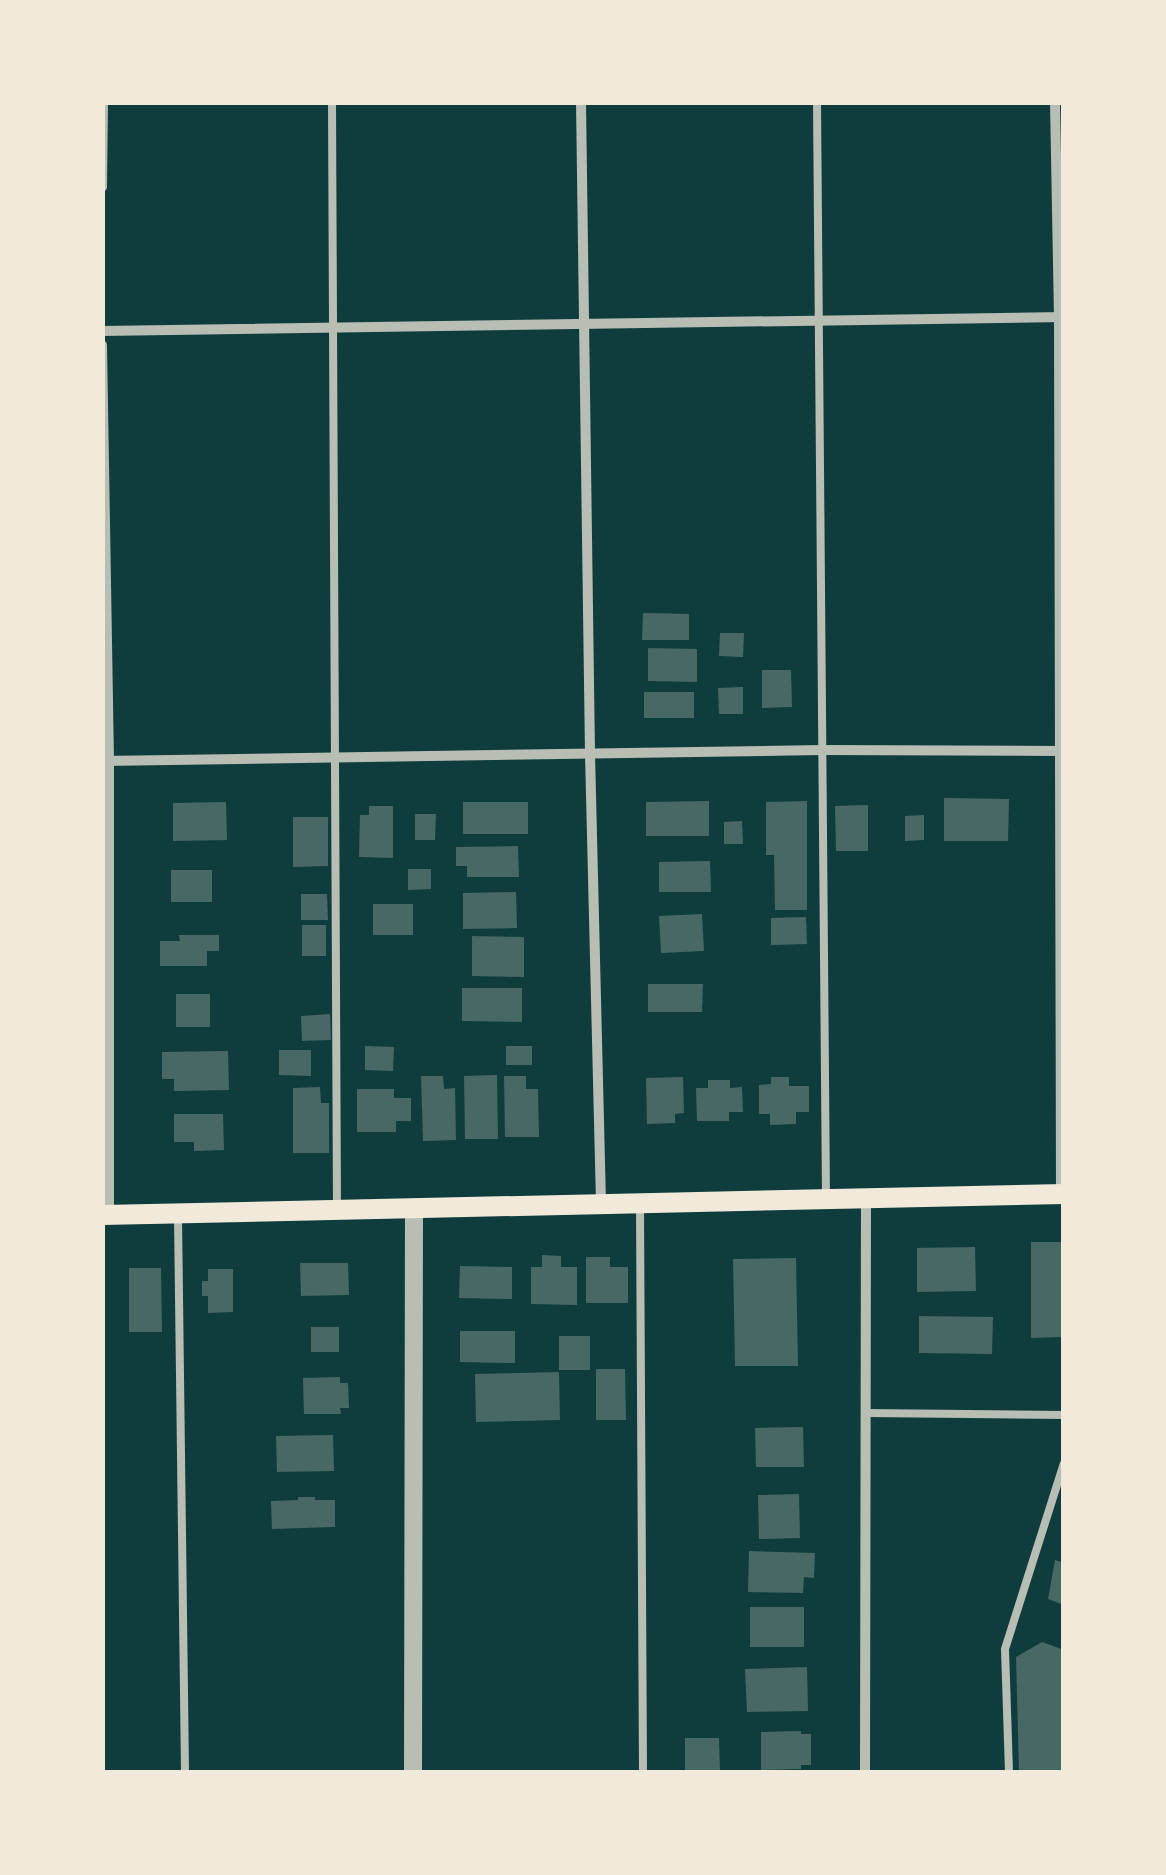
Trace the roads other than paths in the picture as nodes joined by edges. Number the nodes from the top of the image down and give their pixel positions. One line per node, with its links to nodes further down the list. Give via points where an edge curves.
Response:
1 (103, 102): 6 (street)
2 (332, 102): 10 (lane)
3 (581, 102): 9 (street)
4 (817, 102): 8 (lane)
5 (1055, 102): 7 (street)
6 (102, 186)
7 (1061, 317): 8 (street); 14 (street)
8 (819, 321): 9 (street); 13 (lane)
9 (585, 324): 10 (street); 15 (street)
10 (333, 328): 11 (street); 16 (lane)
11 (102, 331)
12 (102, 346): 17 (street)
13 (822, 750): 14 (street); 15 (street); 19 (lane)
14 (1062, 751): 18 (street)
15 (590, 754): 16 (street); 21 (street)
16 (335, 757): 17 (street); 24 (lane)
17 (106, 761): 26 (street)
18 (1063, 1195): 20 (main road)
19 (826, 1199): 20 (main road); 22 (main road)
20 (866, 1199): 27 (street)
21 (601, 1202): 22 (main road); 23 (main road)
22 (640, 1202): 32 (lane)
23 (414, 1208): 24 (main road); 31 (street)
24 (336, 1209): 25 (main road)
25 (178, 1214): 26 (main road); 30 (lane)
26 (106, 1215)
27 (866, 1413): 28 (lane); 33 (street)
28 (1064, 1414)
29 (1064, 1463): 34 (lane, via 1004,1649)
30 (185, 1772)
31 (413, 1772)
32 (643, 1772)
33 (865, 1772)
34 (1009, 1772)

